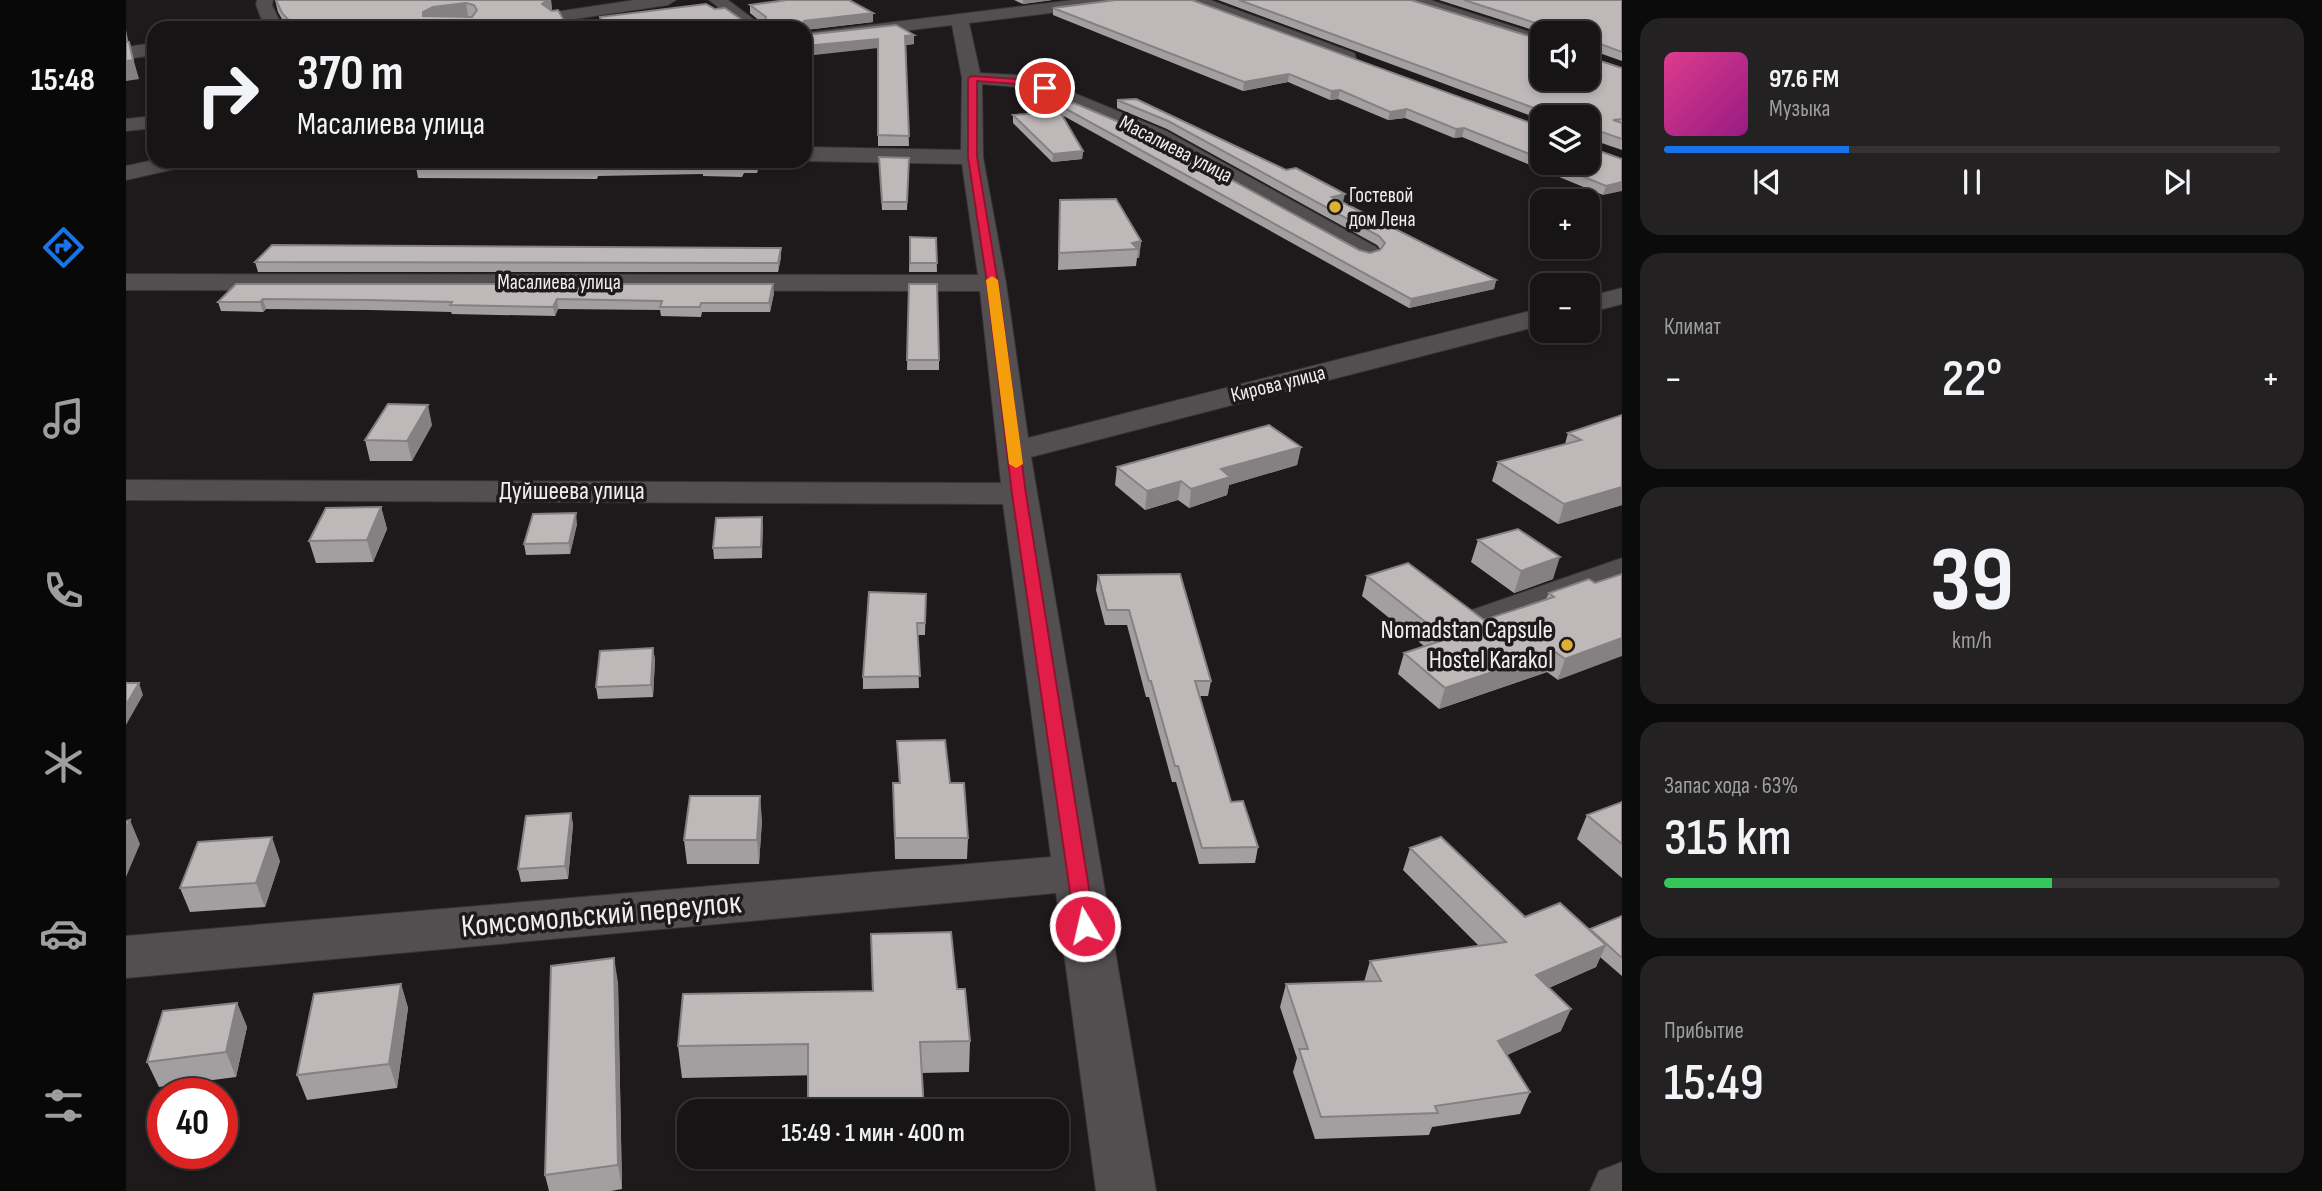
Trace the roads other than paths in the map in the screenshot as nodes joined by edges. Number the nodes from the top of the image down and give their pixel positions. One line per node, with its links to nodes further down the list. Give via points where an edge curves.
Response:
1 (265, 0): 9 (street)
2 (668, 0): 7 (street)
3 (717, 0): 10 (street)
4 (1115, 0): 8 (street)
5 (1195, 0): 17 (street)
6 (1413, 0): 14 (street)
7 (555, 17)
8 (959, 19): 12 (street); 18 (street)
9 (271, 21)
10 (747, 21)
11 (812, 27): 12 (street, via 831,19 875,13)
12 (894, 27): 13 (street)
13 (812, 37)
14 (1530, 38)
15 (147, 50): 16 (street)
16 (126, 53)
17 (1362, 63)
18 (972, 78): 22 (street); 25 (street, Масалиева улица, via 1045,88 1158,136)
19 (147, 122): 20 (street)
20 (126, 125)
21 (812, 153): 22 (street)
22 (972, 157): 27 (street)
23 (148, 168): 24 (street)
24 (126, 173)
25 (1367, 252)
26 (126, 282): 27 (street, Масалиева улица)
27 (993, 283): 31 (street)
28 (1622, 296): 29 (street)
29 (1600, 301)
30 (1530, 319): 31 (street, Кирова улица)
31 (1015, 451): 33 (street)
32 (126, 490): 33 (street, Дуйшеева улица)
33 (1019, 494): 36 (street)
34 (1622, 569): 35 (street)
35 (1480, 620)
36 (1077, 873): 37 (street, Комсомольский переулок); 38 (street)
37 (126, 957)
38 (1126, 1191)

